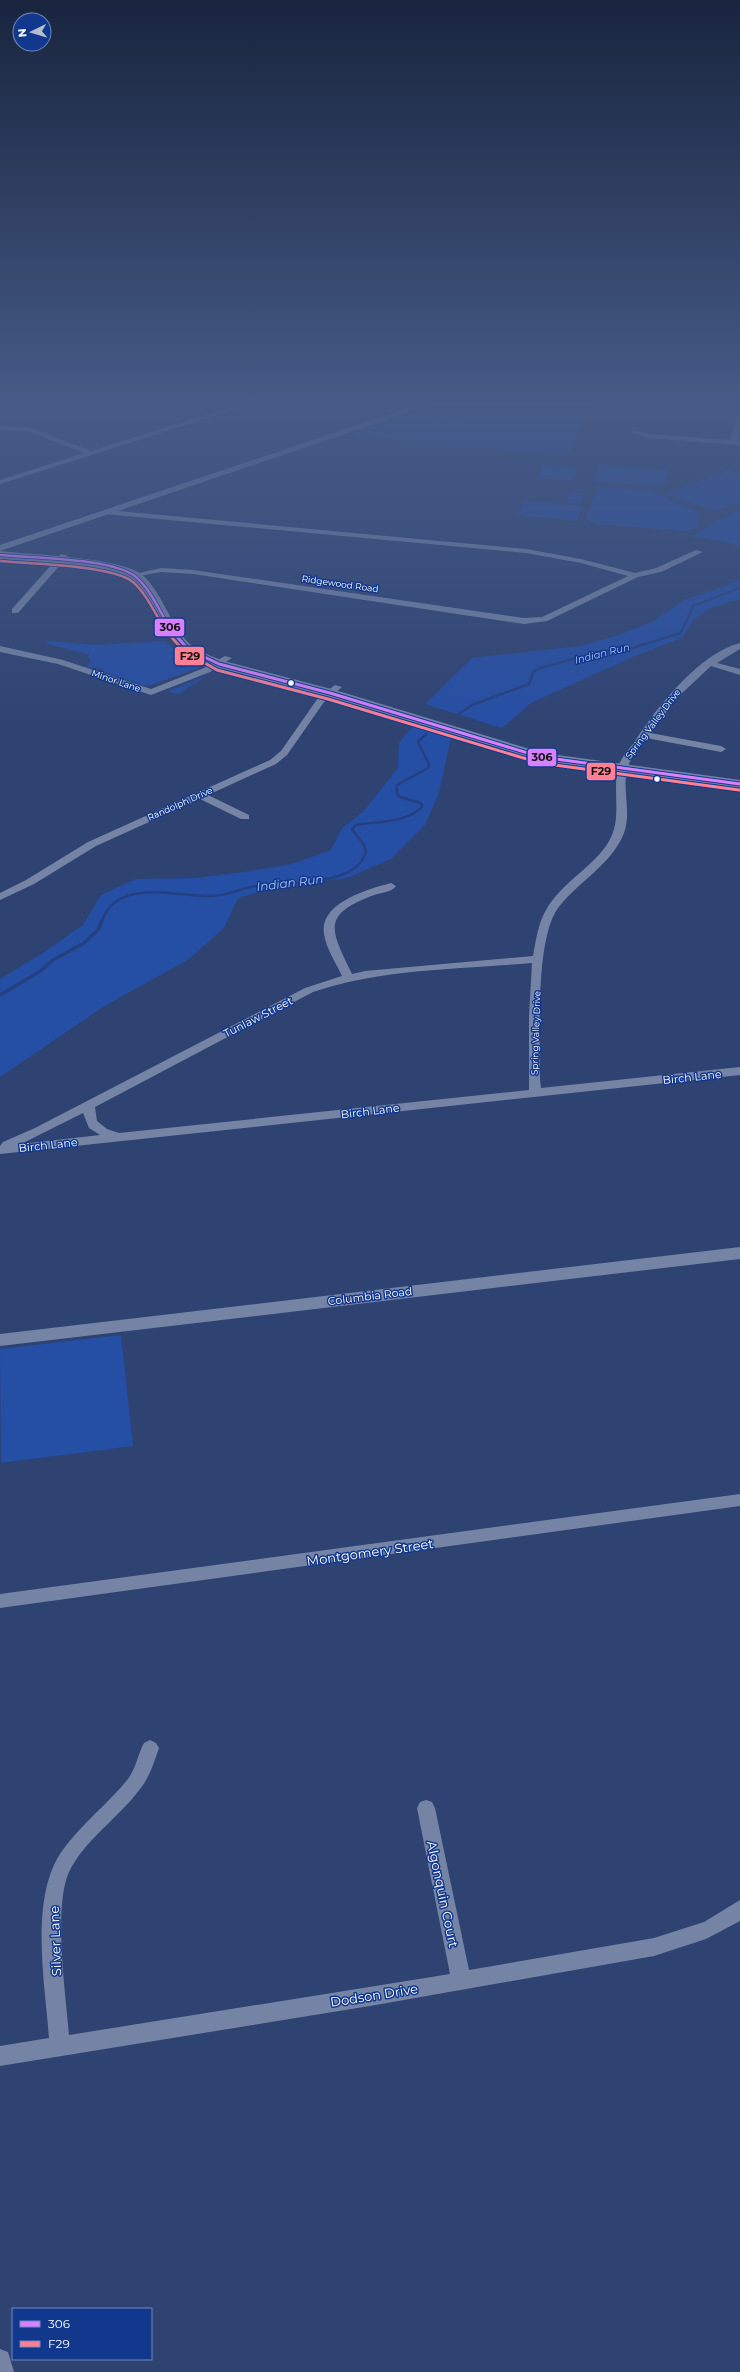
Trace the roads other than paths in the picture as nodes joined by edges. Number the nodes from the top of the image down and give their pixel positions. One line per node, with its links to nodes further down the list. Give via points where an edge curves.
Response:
1 (102, 514): 3 (street)
2 (125, 514): 8 (street, via 526,551 581,561)
3 (0, 549): 6 (main road)
4 (699, 552): 8 (street, via 658,570)
5 (0, 555): 6 (main road)
6 (61, 558): 7 (main road, via 120,563); 10 (street)
7 (140, 574): 8 (street, Ridgewood Road, via 167,570 193,572 516,621 544,618); 9 (main road, via 155,579); 14 (main road, via 180,642 197,654)
8 (635, 575)
9 (168, 598)
10 (15, 611)
11 (185, 625): 14 (main road, via 195,639)
12 (740, 646): 15 (street, Spring Valley Drive)
13 (0, 649): 14 (street, Minor Lane, via 60,662 150,692 207,670)
14 (223, 661): 17 (main road)
15 (709, 663): 16 (street); 18 (street, Spring Valley Drive, via 684,684)
16 (740, 672)
17 (334, 690): 20 (main road, via 532,747); 23 (street, Randolph Drive, via 314,708 278,759)
18 (643, 735): 19 (street); 20 (street, Spring Valley Drive)
19 (721, 749)
20 (622, 766): 21 (main road); 22 (main road); 27 (street, Spring Valley Drive, via 622,812 619,834 606,853 551,909 542,930)
21 (740, 776)
22 (740, 784)
23 (200, 795): 24 (street); 26 (street, Randolph Drive, via 92,844)
24 (245, 817)
25 (391, 886): 28 (street, via 348,902 330,918 329,935)
26 (0, 897)
27 (539, 959): 28 (street, Tunlaw Street); 30 (street, Spring Valley Drive)
28 (348, 977): 31 (street, Tunlaw Street, via 309,990)
29 (740, 1071): 30 (street, Birch Lane)
30 (536, 1092): 32 (street, Birch Lane)
31 (89, 1104): 32 (street, via 89,1120 93,1126 108,1134); 33 (street, Tunlaw Street)
32 (124, 1137): 33 (street, Birch Lane)
33 (0, 1149)
34 (740, 1252): 35 (street, Columbia Road)
35 (0, 1340)
36 (740, 1500): 37 (street, Montgomery Street)
37 (0, 1601)
38 (150, 1748): 42 (street, Silver Lane, via 134,1784 71,1853 55,1886 52,1909)
39 (426, 1808): 41 (street, Algonquin Court)
40 (740, 1909): 41 (street, Dodson Drive, via 716,1925 686,1938 654,1947)
41 (461, 1981): 42 (street, Dodson Drive)
42 (60, 2046): 43 (street, Dodson Drive)
43 (0, 2056)
44 (0, 2360): 45 (street)
45 (3, 2372)

